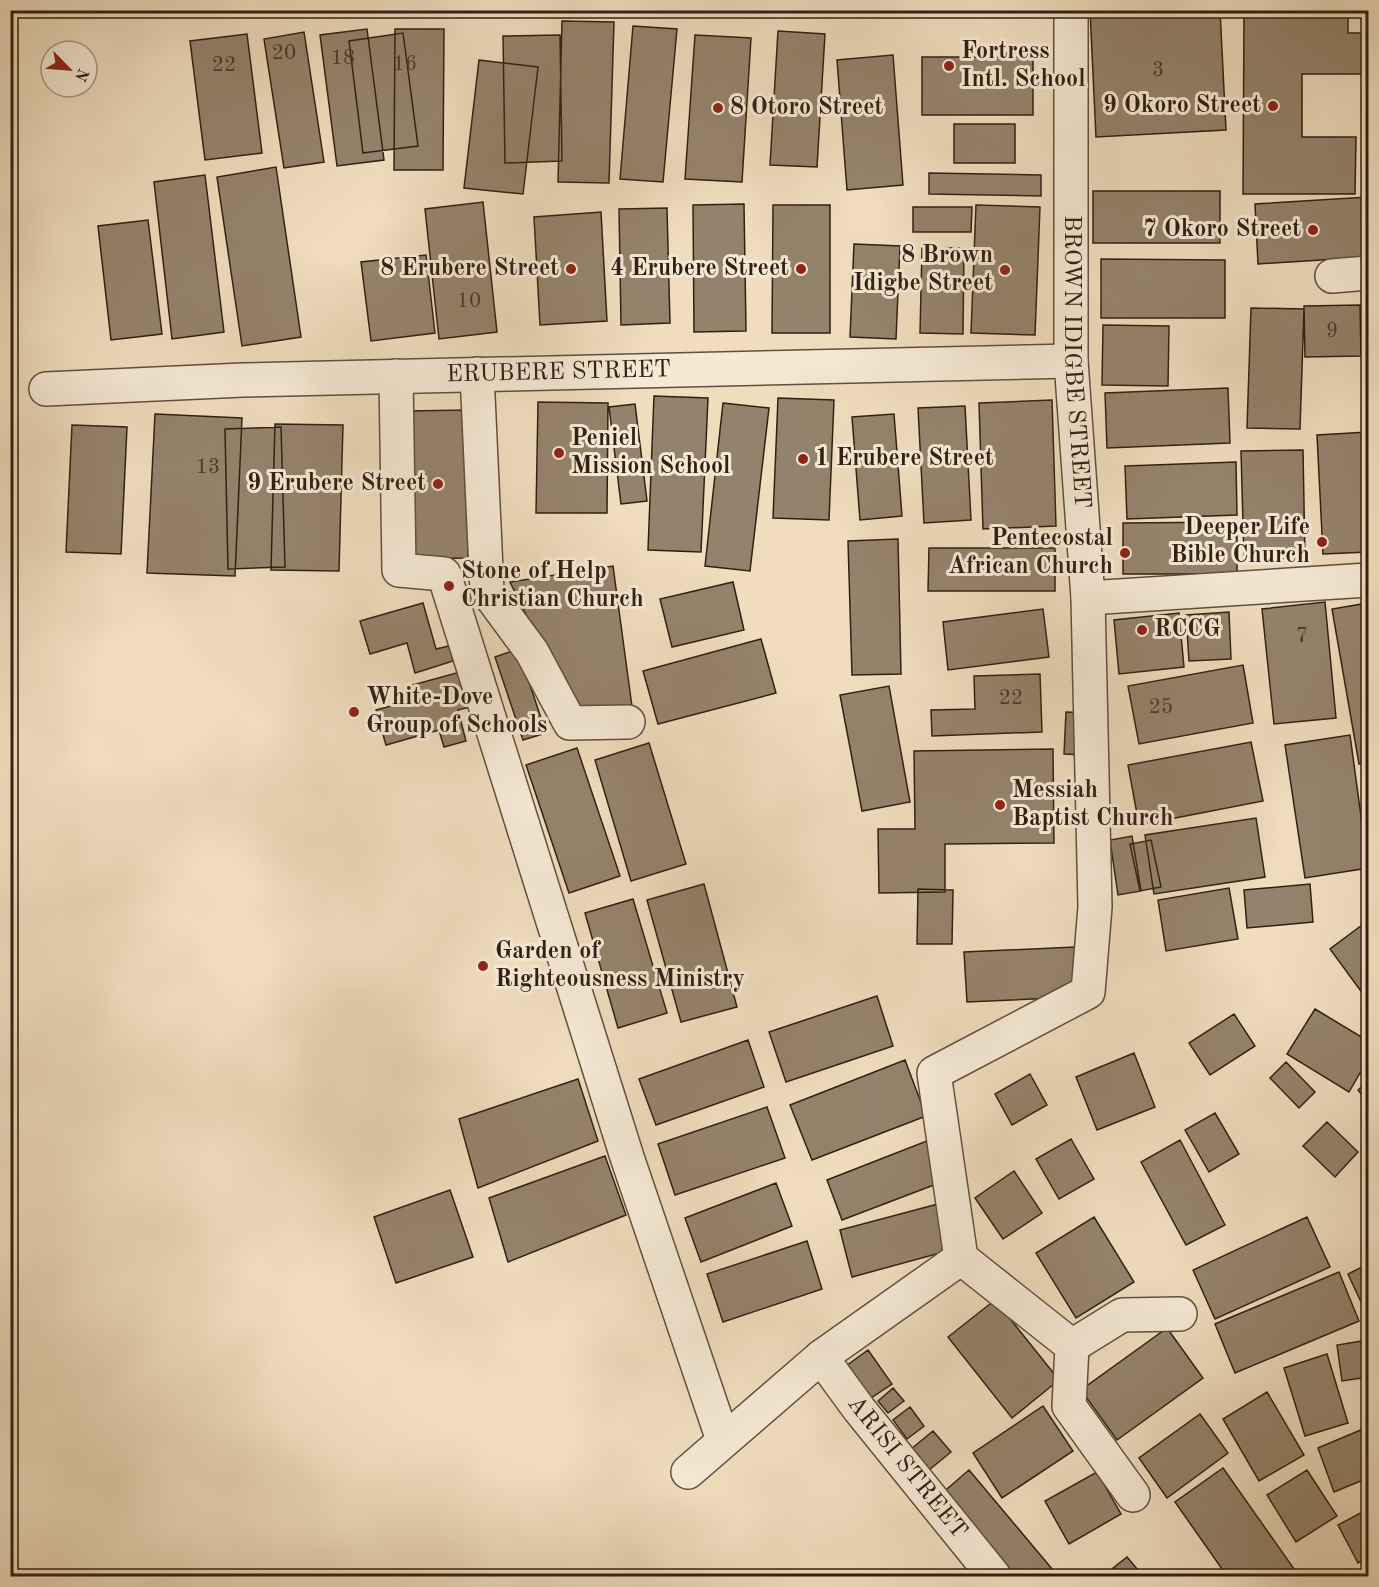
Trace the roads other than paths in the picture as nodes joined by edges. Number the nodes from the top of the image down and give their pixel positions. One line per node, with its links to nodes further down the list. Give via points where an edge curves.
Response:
1 (1071, 10): 4 (street, BROWN IDIGBE STREET)
2 (1368, 273): 3 (street)
3 (1332, 276)
4 (1071, 361): 5 (street, ERUBERE STREET); 9 (street, BROWN IDIGBE STREET)
5 (477, 374): 6 (street, ERUBERE STREET); 10 (street, via 487,591 532,652 570,723)
6 (396, 376): 7 (street, ERUBERE STREET); 15 (street, via 399,570 444,574 627,1157)
7 (46, 389)
8 (1368, 580): 9 (street)
9 (1088, 598): 11 (street, BROWN IDIGBE STREET, via 1095,907 1088,993 934,1073)
10 (628, 722)
11 (961, 1258): 13 (street); 14 (street)
12 (1180, 1314): 13 (street, via 1122,1314)
13 (1072, 1346): 17 (street, via 1070,1406)
14 (821, 1357): 15 (street); 18 (street, ARISI STREET)
15 (723, 1440): 16 (street)
16 (688, 1472)
17 (1132, 1495)
18 (994, 1576)

